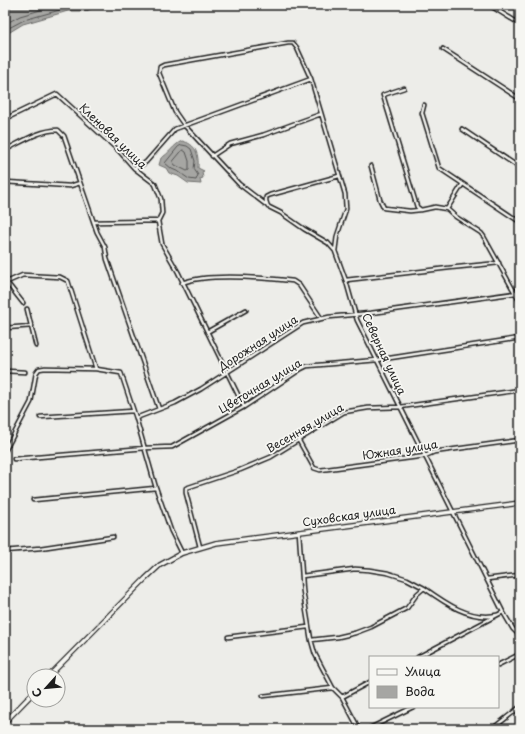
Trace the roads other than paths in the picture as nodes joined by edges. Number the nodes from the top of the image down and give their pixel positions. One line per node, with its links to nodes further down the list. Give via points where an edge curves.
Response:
1 (489, 5): 2 (street)
2 (520, 24)
3 (443, 49): 6 (street)
4 (311, 79): 8 (street); 10 (street); 10 (street, Северная улица, via 298,48 293,43 164,65 160,67 159,74 174,112)
5 (404, 88): 23 (street, via 383,95 417,207)
6 (520, 99)
7 (424, 105): 20 (street, via 422,113 439,168)
8 (321, 114): 13 (street, via 230,144); 17 (street)
9 (5, 119): 15 (street, Кленовая улица, via 56,94 119,151)
10 (184, 125): 13 (street, Северная улица); 15 (street, via 175,129 146,162)
11 (462, 129): 16 (street)
12 (5, 150): 19 (street, via 36,134 58,130 64,136)
13 (212, 156): 21 (street, Северная улица, via 239,184)
14 (371, 166): 23 (street, via 384,208)
15 (134, 168): 24 (street, Кленовая улица, via 155,184 161,199 162,212)
16 (520, 168)
17 (339, 176): 21 (street, via 270,195 266,197); 27 (street, via 345,194 346,209)
18 (5, 182): 19 (street, via 70,186)
19 (80, 183): 25 (street)
20 (462, 185): 22 (street); 26 (street)
21 (269, 207): 27 (street, Северная улица, via 328,242)
22 (447, 209): 23 (street, via 435,207); 28 (street, via 481,233)
23 (421, 210)
24 (158, 221): 25 (street); 31 (street, Кленовая улица, via 162,244)
25 (94, 222): 53 (street, via 105,247)
26 (520, 222)
27 (334, 251): 29 (street, Северная улица)
28 (499, 263): 29 (street); 33 (street)
29 (346, 280): 38 (street, Северная улица)
30 (6, 281): 35 (street); 46 (street, via 23,275 60,277 68,281)
31 (182, 283): 39 (street, via 201,278 293,281 299,285); 42 (street, Кленовая улица)
32 (520, 286): 33 (street)
33 (516, 293): 34 (street); 38 (street, Дорожная улица)
34 (520, 302)
35 (23, 303)
36 (28, 309): 40 (street)
37 (246, 310): 42 (street)
38 (356, 314): 39 (street, Дорожная улица); 45 (street, Северная улица)
39 (322, 318): 49 (street, Дорожная улица, via 303,323)
40 (32, 326): 41 (street); 44 (street)
41 (5, 328)
42 (207, 332): 49 (street, Кленовая улица)
43 (520, 338): 45 (street, Цветочная улица)
44 (36, 346)
45 (377, 360): 51 (street, Цветочная улица, via 307,366); 52 (street, Северная улица)
46 (96, 369): 54 (street, via 121,373); 60 (street, via 45,368 36,372 31,402)
47 (5, 372): 48 (street)
48 (25, 372)
49 (228, 372): 51 (street, Кленовая улица); 53 (street, Дорожная улица, via 188,396)
50 (520, 390): 52 (street, Весенняя улица)
51 (244, 407): 59 (street, Цветочная улица, via 172,447)
52 (400, 407): 58 (street, Весенняя улица, via 344,412); 61 (street, Северная улица)
53 (159, 409): 56 (street, Дорожная улица)
54 (133, 410): 55 (street); 56 (street)
55 (40, 417)
56 (136, 418): 59 (street)
57 (520, 440): 61 (street, Южная улица, via 434,452)
58 (298, 441): 61 (street, Южная улица, via 314,468 320,470); 69 (street, Весенняя улица, via 271,457 186,488)
59 (145, 448): 62 (street, Цветочная улица); 63 (street)
60 (5, 452)
61 (425, 456): 66 (street, Северная улица)
62 (14, 459)
63 (156, 488): 64 (street); 71 (street, via 171,531)
64 (33, 500)
65 (520, 503): 66 (street, Суховская улица)
66 (452, 512): 67 (street, Суховская улица); 74 (street, Северная улица)
67 (299, 532): 69 (street, Суховская улица); 73 (street)
68 (112, 537): 70 (street)
69 (200, 547): 71 (street, Суховская улица)
70 (5, 551)
71 (182, 553): 85 (street, Суховская улица, via 153,571)
72 (520, 575): 74 (street)
73 (302, 576): 75 (street, via 355,569 370,570 407,579); 78 (street)
74 (487, 579): 76 (street, Северная улица)
75 (424, 588): 77 (street, via 457,610 489,617); 81 (street, via 407,608 371,627 355,633)
76 (503, 612): 77 (street); 80 (street, Северная улица, via 513,630)
77 (497, 615): 83 (street)
78 (308, 627): 79 (street); 81 (street)
79 (228, 636)
80 (520, 636)
81 (311, 640): 87 (street, via 315,654)
82 (520, 654): 84 (street)
83 (420, 656)
84 (499, 664)
85 (58, 668)
86 (369, 683): 89 (street)
87 (333, 688): 88 (street); 89 (street)
88 (263, 696)
89 (342, 697): 96 (street)
90 (26, 700): 94 (street)
91 (411, 708): 97 (street)
92 (520, 708): 98 (street)
93 (5, 714): 94 (street)
94 (10, 716): 95 (street)
95 (5, 722)
96 (359, 729)
97 (368, 729)
98 (492, 729)

